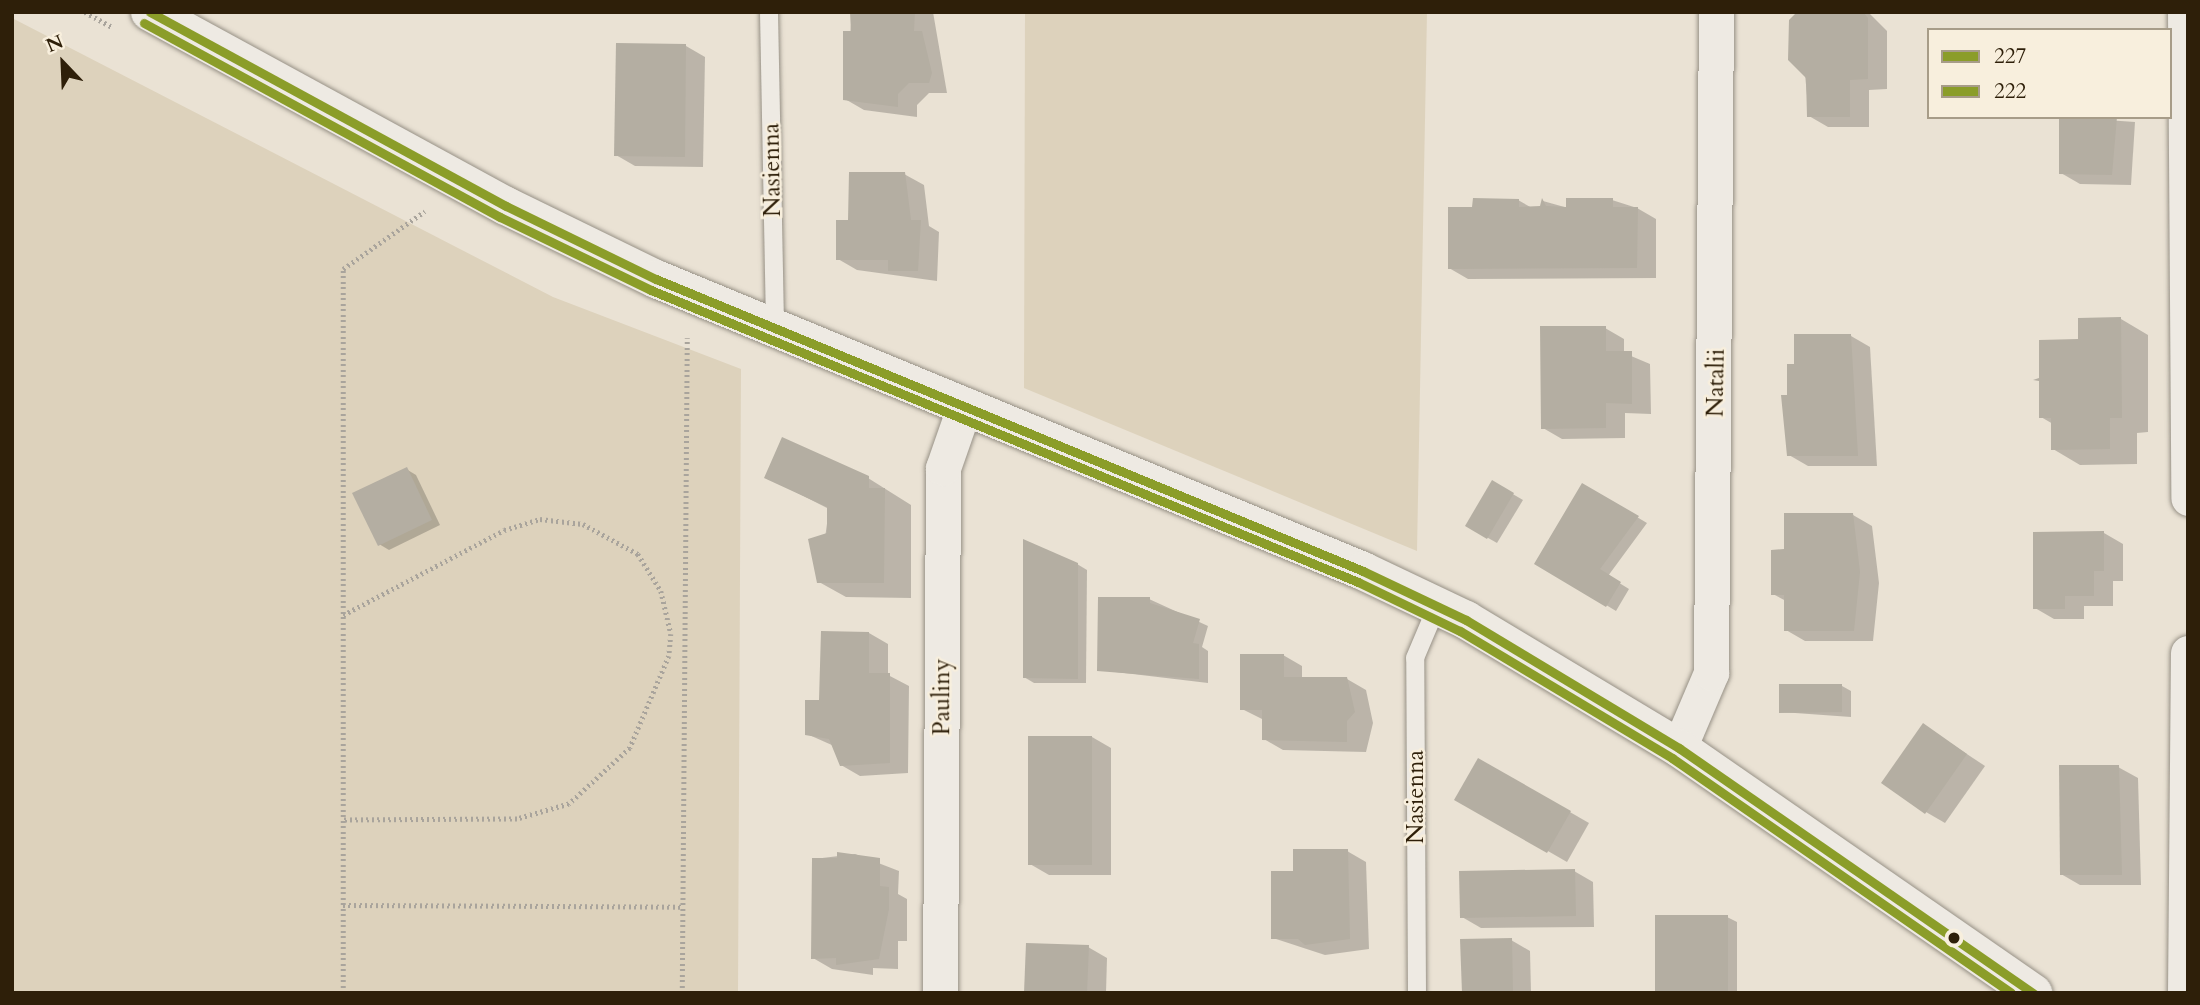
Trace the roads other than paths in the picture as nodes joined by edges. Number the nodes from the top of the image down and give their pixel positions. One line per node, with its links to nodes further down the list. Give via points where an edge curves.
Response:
1 (150, 12): 5 (street, via 558,233)
2 (769, 12): 5 (lane, Nasienna)
3 (1716, 12): 10 (street, Natalii, via 1711,673)
4 (2185, 12): 7 (street)
5 (775, 328): 6 (street)
6 (965, 405): 8 (street); 11 (street, Pauliny, via 943,468)
7 (2188, 498)
8 (1437, 606): 10 (street); 12 (lane, Nasienna, via 1415,658)
9 (2188, 653): 14 (street)
10 (1679, 748): 13 (street)
11 (940, 993)
12 (1417, 993)
13 (2033, 993)
14 (2185, 993)

